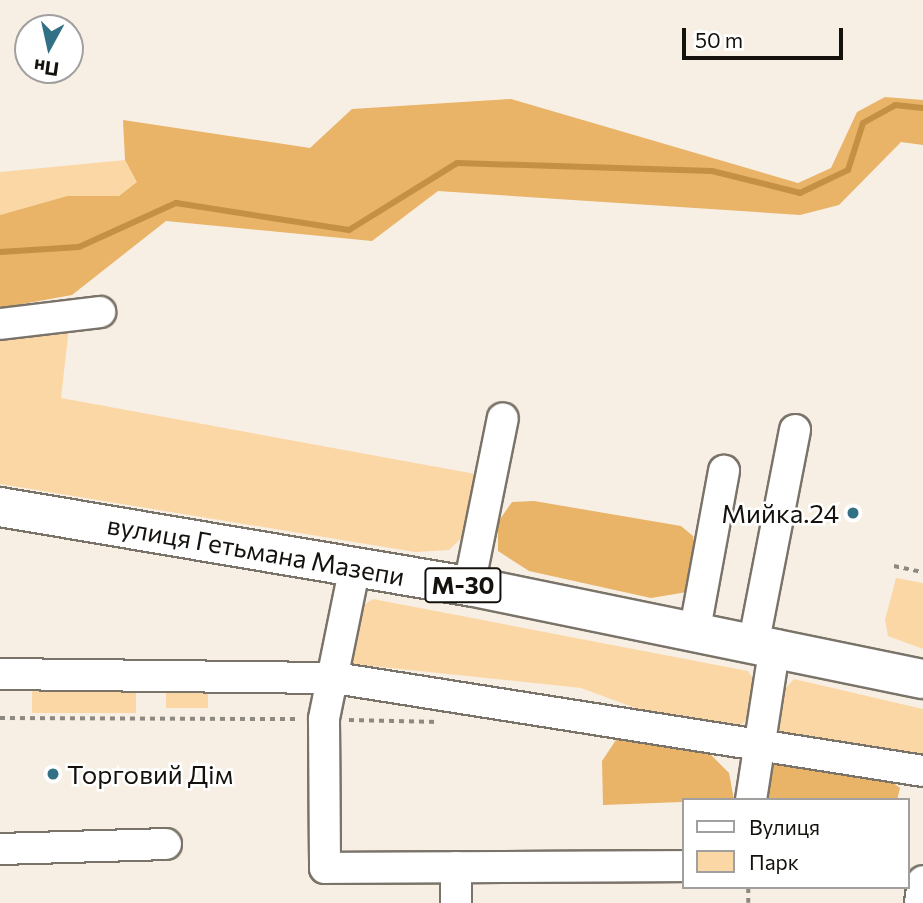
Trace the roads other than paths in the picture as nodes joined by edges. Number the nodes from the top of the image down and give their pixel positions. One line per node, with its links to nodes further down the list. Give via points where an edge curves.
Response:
1 (100, 312): 2 (lane)
2 (0, 324)
3 (503, 418): 8 (lane)
4 (795, 430): 10 (lane)
5 (724, 471): 9 (lane)
6 (0, 507): 7 (highway, вулиця Гетьмана Мазепи / М-30)
7 (355, 566): 8 (highway, вулиця Гетьмана Мазепи / М-30); 12 (lane)
8 (469, 586): 9 (highway, вулиця Гетьмана Мазепи / М-30)
9 (695, 629): 10 (highway, вулиця Гетьмана Мазепи / М-30)
10 (765, 643): 13 (highway, вулиця Гетьмана Мазепи / М-30); 14 (lane)
11 (0, 674): 12 (lane)
12 (335, 678): 14 (lane); 20 (lane, via 324,719 325,868)
13 (923, 679)
14 (754, 747): 15 (lane); 16 (lane)
15 (923, 771)
16 (751, 798)
17 (166, 844): 18 (lane)
18 (0, 849)
19 (682, 866): 20 (lane)
20 (456, 867): 22 (lane)
21 (923, 881): 23 (lane)
22 (456, 903)
23 (920, 903)

